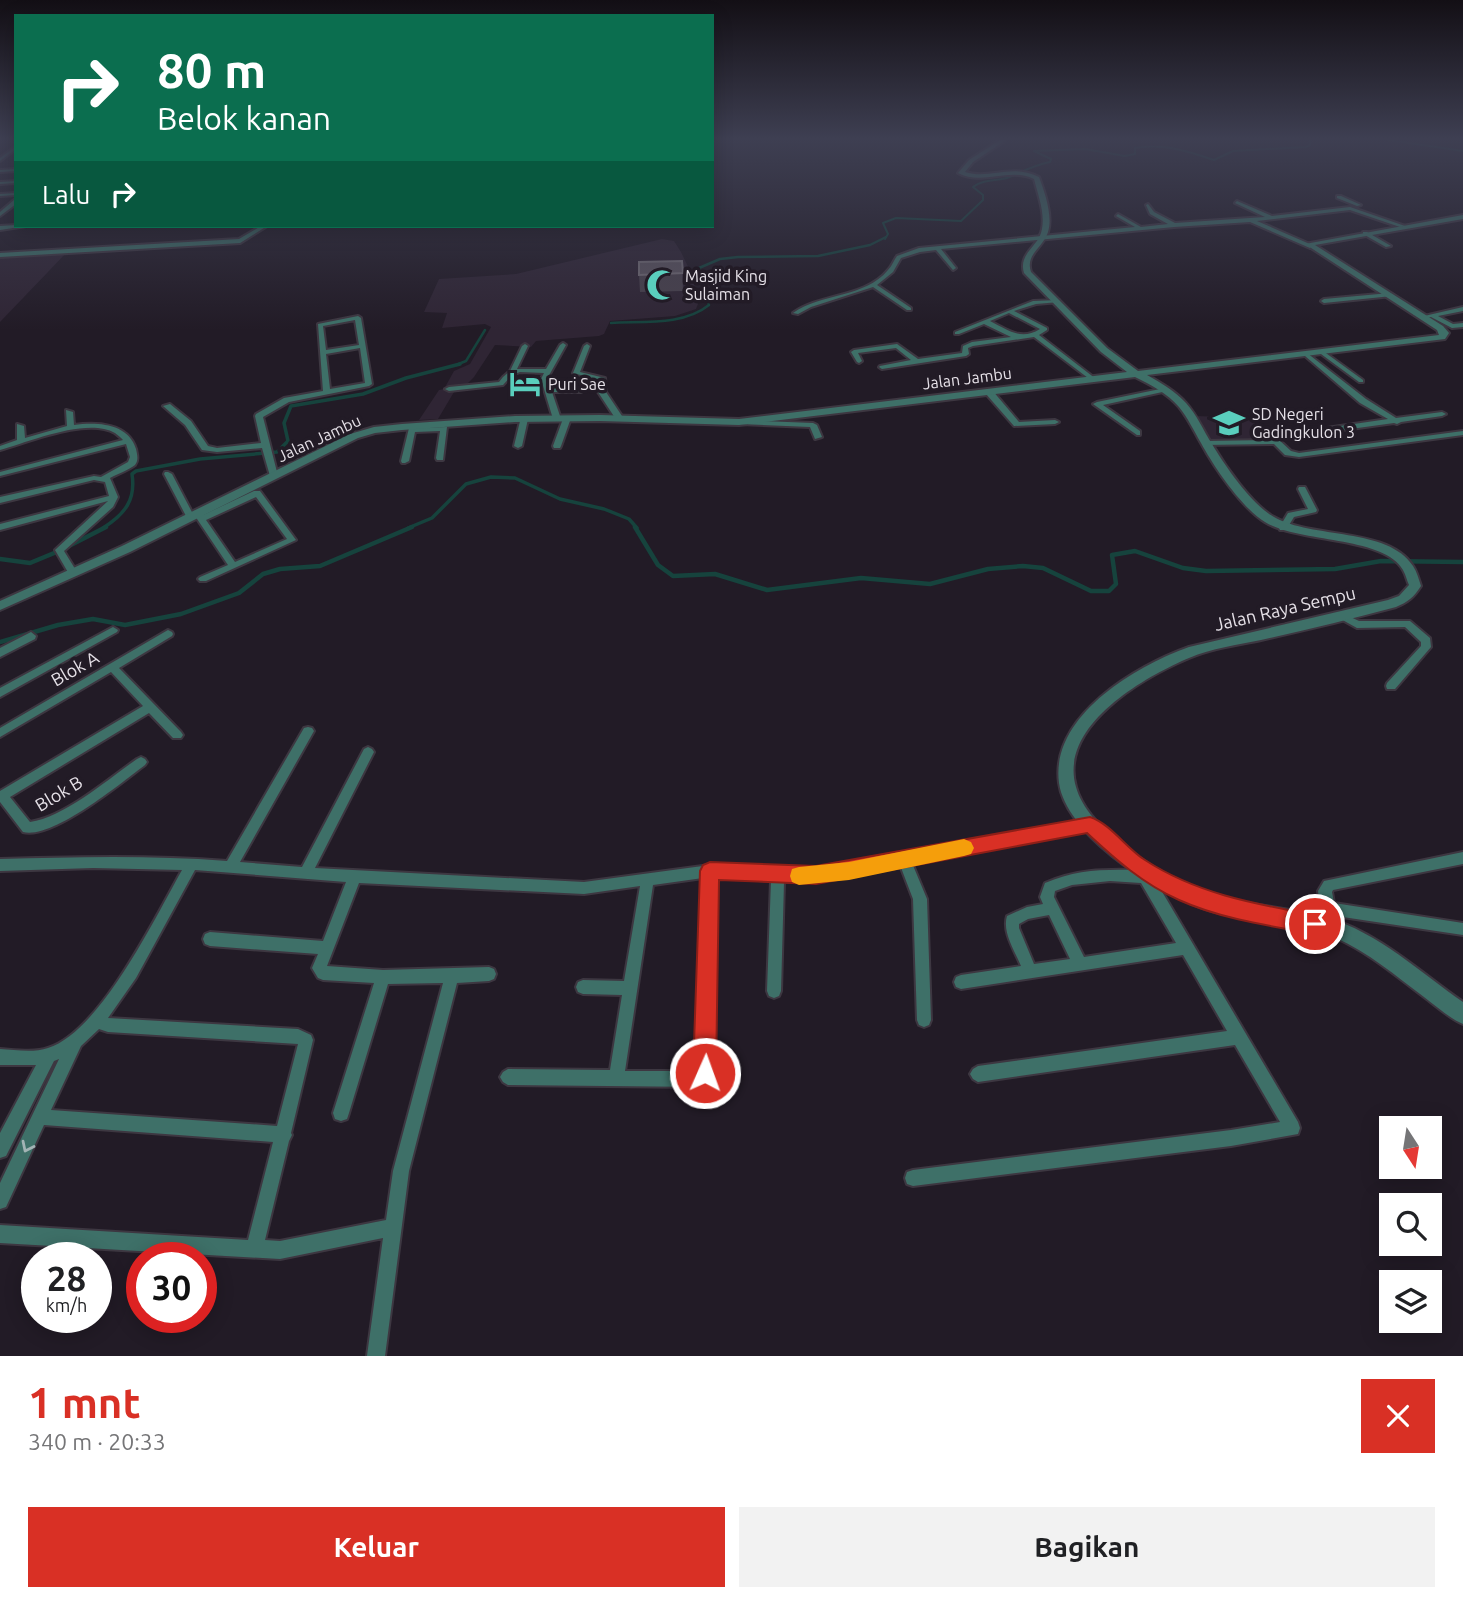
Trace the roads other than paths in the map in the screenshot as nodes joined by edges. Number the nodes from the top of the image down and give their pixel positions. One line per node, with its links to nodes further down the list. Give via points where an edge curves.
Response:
1 (1042, 203): 17 (street)
2 (1240, 203): 10 (street)
3 (1355, 203): 6 (street)
4 (14, 204): 8 (street)
5 (1148, 205): 12 (street, via 1152,213)
6 (1359, 209): 10 (street); 13 (street)
7 (1118, 215): 15 (street)
8 (0, 216)
9 (1463, 217): 13 (street)
10 (1273, 218): 11 (street)
11 (1251, 220): 12 (street); 18 (street)
12 (1174, 225): 15 (street)
13 (1402, 226): 16 (street)
14 (261, 228): 21 (street, via 240,241)
15 (1140, 228): 17 (street)
16 (1365, 233): 18 (street); 19 (street)
17 (1043, 236): 20 (street); 25 (street, Jalan Raya Sempu, via 1027,255 1026,269)
18 (1310, 246): 24 (street, Jalan Jambu)
19 (1388, 246)
20 (937, 248): 22 (street); 23 (street, via 900,257 891,273)
21 (0, 255)
22 (953, 268)
23 (874, 285): 27 (street); 30 (street, via 817,301)
24 (1390, 295): 26 (street); 31 (street, Jalan Jambu)
25 (1058, 301): 29 (street); 50 (street, Jalan Raya Sempu, via 1117,362)
26 (1324, 301)
27 (909, 309)
28 (1463, 309): 31 (street)
29 (1009, 311): 32 (street); 35 (street, via 1045,328)
30 (796, 313)
31 (1428, 316): 33 (street, via 1452,326); 42 (street, Jalan Jambu, via 1445,335)
32 (984, 321): 34 (street); 36 (street)
33 (1463, 325)
34 (957, 333)
35 (1035, 335): 36 (street); 52 (street)
36 (1017, 337): 45 (street, via 972,344 965,347 966,354)
37 (563, 345): 49 (street)
38 (363, 346): 41 (street); 41 (street, via 358,318 325,322 320,325); 58 (street, via 369,384)
39 (525, 346): 48 (street)
40 (587, 346): 51 (street, via 576,373)
41 (324, 352): 58 (street)
42 (1324, 353): 43 (street, Jalan Jambu); 53 (street)
43 (1307, 355): 50 (street, Jalan Jambu); 69 (street)
44 (859, 361): 45 (street, via 854,352 897,346)
45 (916, 361): 46 (street)
46 (882, 366)
47 (598, 367): 51 (street)
48 (513, 370): 49 (street); 54 (street, via 504,375 501,384)
49 (548, 371): 55 (street, via 544,379)
50 (1137, 375): 52 (street, Jalan Jambu); 57 (street, Jalan Raya Sempu)
51 (592, 377): 66 (street, via 603,379 602,392)
52 (1094, 380): 59 (street, Jalan Jambu)
53 (1361, 381)
54 (449, 389)
55 (548, 390): 56 (street); 65 (street)
56 (581, 390)
57 (1165, 390): 74 (street, via 1097,404); 81 (street, Jalan Raya Sempu, via 1187,411)
58 (327, 392): 85 (street, via 287,400 261,413)
59 (989, 392): 62 (street, Jalan Jambu); 68 (street, via 1017,424)
60 (167, 406): 85 (street, via 188,423 205,448)
61 (69, 412): 72 (street)
62 (815, 413): 67 (street, Jalan Jambu); 70 (street)
63 (1443, 414): 69 (street)
64 (524, 419): 65 (street, Jalan Jambu); 73 (street, Jalan Jambu); 82 (street)
65 (562, 419): 66 (street, Jalan Jambu); 83 (street)
66 (620, 419): 67 (street, Jalan Jambu)
67 (739, 422): 70 (street)
68 (1055, 422)
69 (1394, 423): 77 (street); 80 (street, via 1272,438)
70 (801, 424): 76 (street, via 813,425)
71 (20, 426): 79 (street)
72 (71, 428): 78 (street, via 104,425); 79 (street)
73 (412, 428): 86 (street, via 444,429); 87 (street); 90 (street, Jalan Jambu, via 362,433)
74 (1137, 433)
75 (1463, 433): 77 (street)
76 (818, 437)
77 (1415, 440): 80 (street, via 1294,455)
78 (129, 441): 88 (street); 91 (street, via 132,463)
79 (20, 442): 84 (street)
80 (1275, 442): 81 (street)
81 (1206, 443): 97 (street, Jalan Raya Sempu, via 1265,517)
82 (518, 446)
83 (557, 446)
84 (0, 448)
85 (265, 451): 90 (street)
86 (440, 458)
87 (405, 461)
88 (0, 474)
89 (168, 474): 95 (street)
90 (274, 476): 95 (street, Jalan Jambu)
91 (104, 478): 93 (street); 94 (street)
92 (1302, 489): 97 (street, via 1312,510 1291,515)
93 (114, 497): 96 (street); 99 (street, via 60,553)
94 (0, 500)
95 (196, 516): 98 (street); 98 (street, via 257,493 291,535 288,544); 99 (street, Jalan Jambu)
96 (0, 527)
97 (1283, 528): 102 (street, Jalan Raya Sempu, via 1366,542 1400,560 1415,578 1415,586 1404,599)
98 (233, 566): 100 (street)
99 (72, 572): 101 (street, Jalan Jambu)
100 (203, 579)
101 (0, 606)
102 (1342, 616): 108 (street, via 1357,625 1408,623 1426,641 1426,648); 117 (street, Jalan Raya Sempu, via 1185,654 1104,701 1067,750 1067,785)
103 (113, 630): 109 (street, Blok A)
104 (168, 634): 107 (street, Blok A)
105 (31, 636): 106 (street)
106 (0, 653)
107 (112, 667): 110 (street); 112 (street, Blok A)
108 (1391, 686)
109 (0, 693)
110 (150, 707): 113 (street); 116 (street, Blok B)
111 (308, 731): 122 (street)
112 (0, 733)
113 (177, 735)
114 (368, 751): 125 (street)
115 (141, 762): 116 (street, Blok B, via 56,818 32,828 27,828)
116 (1, 797)
117 (1090, 825): 119 (street); 124 (street, Jalan Raya Sempu)
118 (1463, 858): 130 (street, via 1337,881 1325,891)
119 (904, 859): 126 (street, via 816,875); 146 (street, via 920,899)
120 (192, 864): 121 (street); 122 (street); 147 (street, via 128,977)
121 (0, 865)
122 (231, 866): 125 (street)
123 (710, 871): 126 (street); 128 (street); 153 (street, via 704,1079)
124 (1141, 871): 129 (street, via 1059,883 1047,892); 131 (street, Jalan Raya Sempu, via 1184,893 1256,914); 135 (street)
125 (306, 872): 127 (street)
126 (778, 876): 144 (street)
127 (355, 877): 128 (street, via 584,888); 134 (street)
128 (647, 880): 143 (street)
129 (1052, 908): 136 (street); 137 (street, via 1012,920)
130 (1327, 908): 131 (street); 132 (street)
131 (1332, 927): 145 (street, Jalan Raya Sempu)
132 (1463, 929)
133 (210, 939): 134 (street)
134 (324, 948): 140 (street, via 319,968 323,973)
135 (1187, 948): 136 (street); 148 (street)
136 (1080, 964): 137 (street)
137 (1030, 970): 141 (street)
138 (489, 974): 139 (street)
139 (452, 976): 140 (street); 161 (street, via 401,1171)
140 (383, 977): 155 (street)
141 (961, 982)
142 (583, 987): 143 (street)
143 (630, 988): 153 (street)
144 (774, 991)
145 (1463, 1014)
146 (924, 1020)
147 (97, 1021): 149 (street); 157 (street, via 306,1040)
148 (1237, 1037): 152 (street); 159 (street, via 1292,1128)
149 (76, 1041): 150 (street); 156 (street)
150 (49, 1056): 151 (street); 158 (street)
151 (0, 1057)
152 (978, 1074)
153 (617, 1075): 154 (street)
154 (508, 1077)
155 (341, 1113)
156 (41, 1117): 157 (street); 160 (street, one-way to 160)
157 (284, 1135): 163 (street)
158 (0, 1150)
159 (913, 1178)
160 (0, 1201)
161 (391, 1228): 163 (street, via 306,1246); 164 (street)
162 (0, 1234): 163 (street)
163 (254, 1249)
164 (376, 1356)

